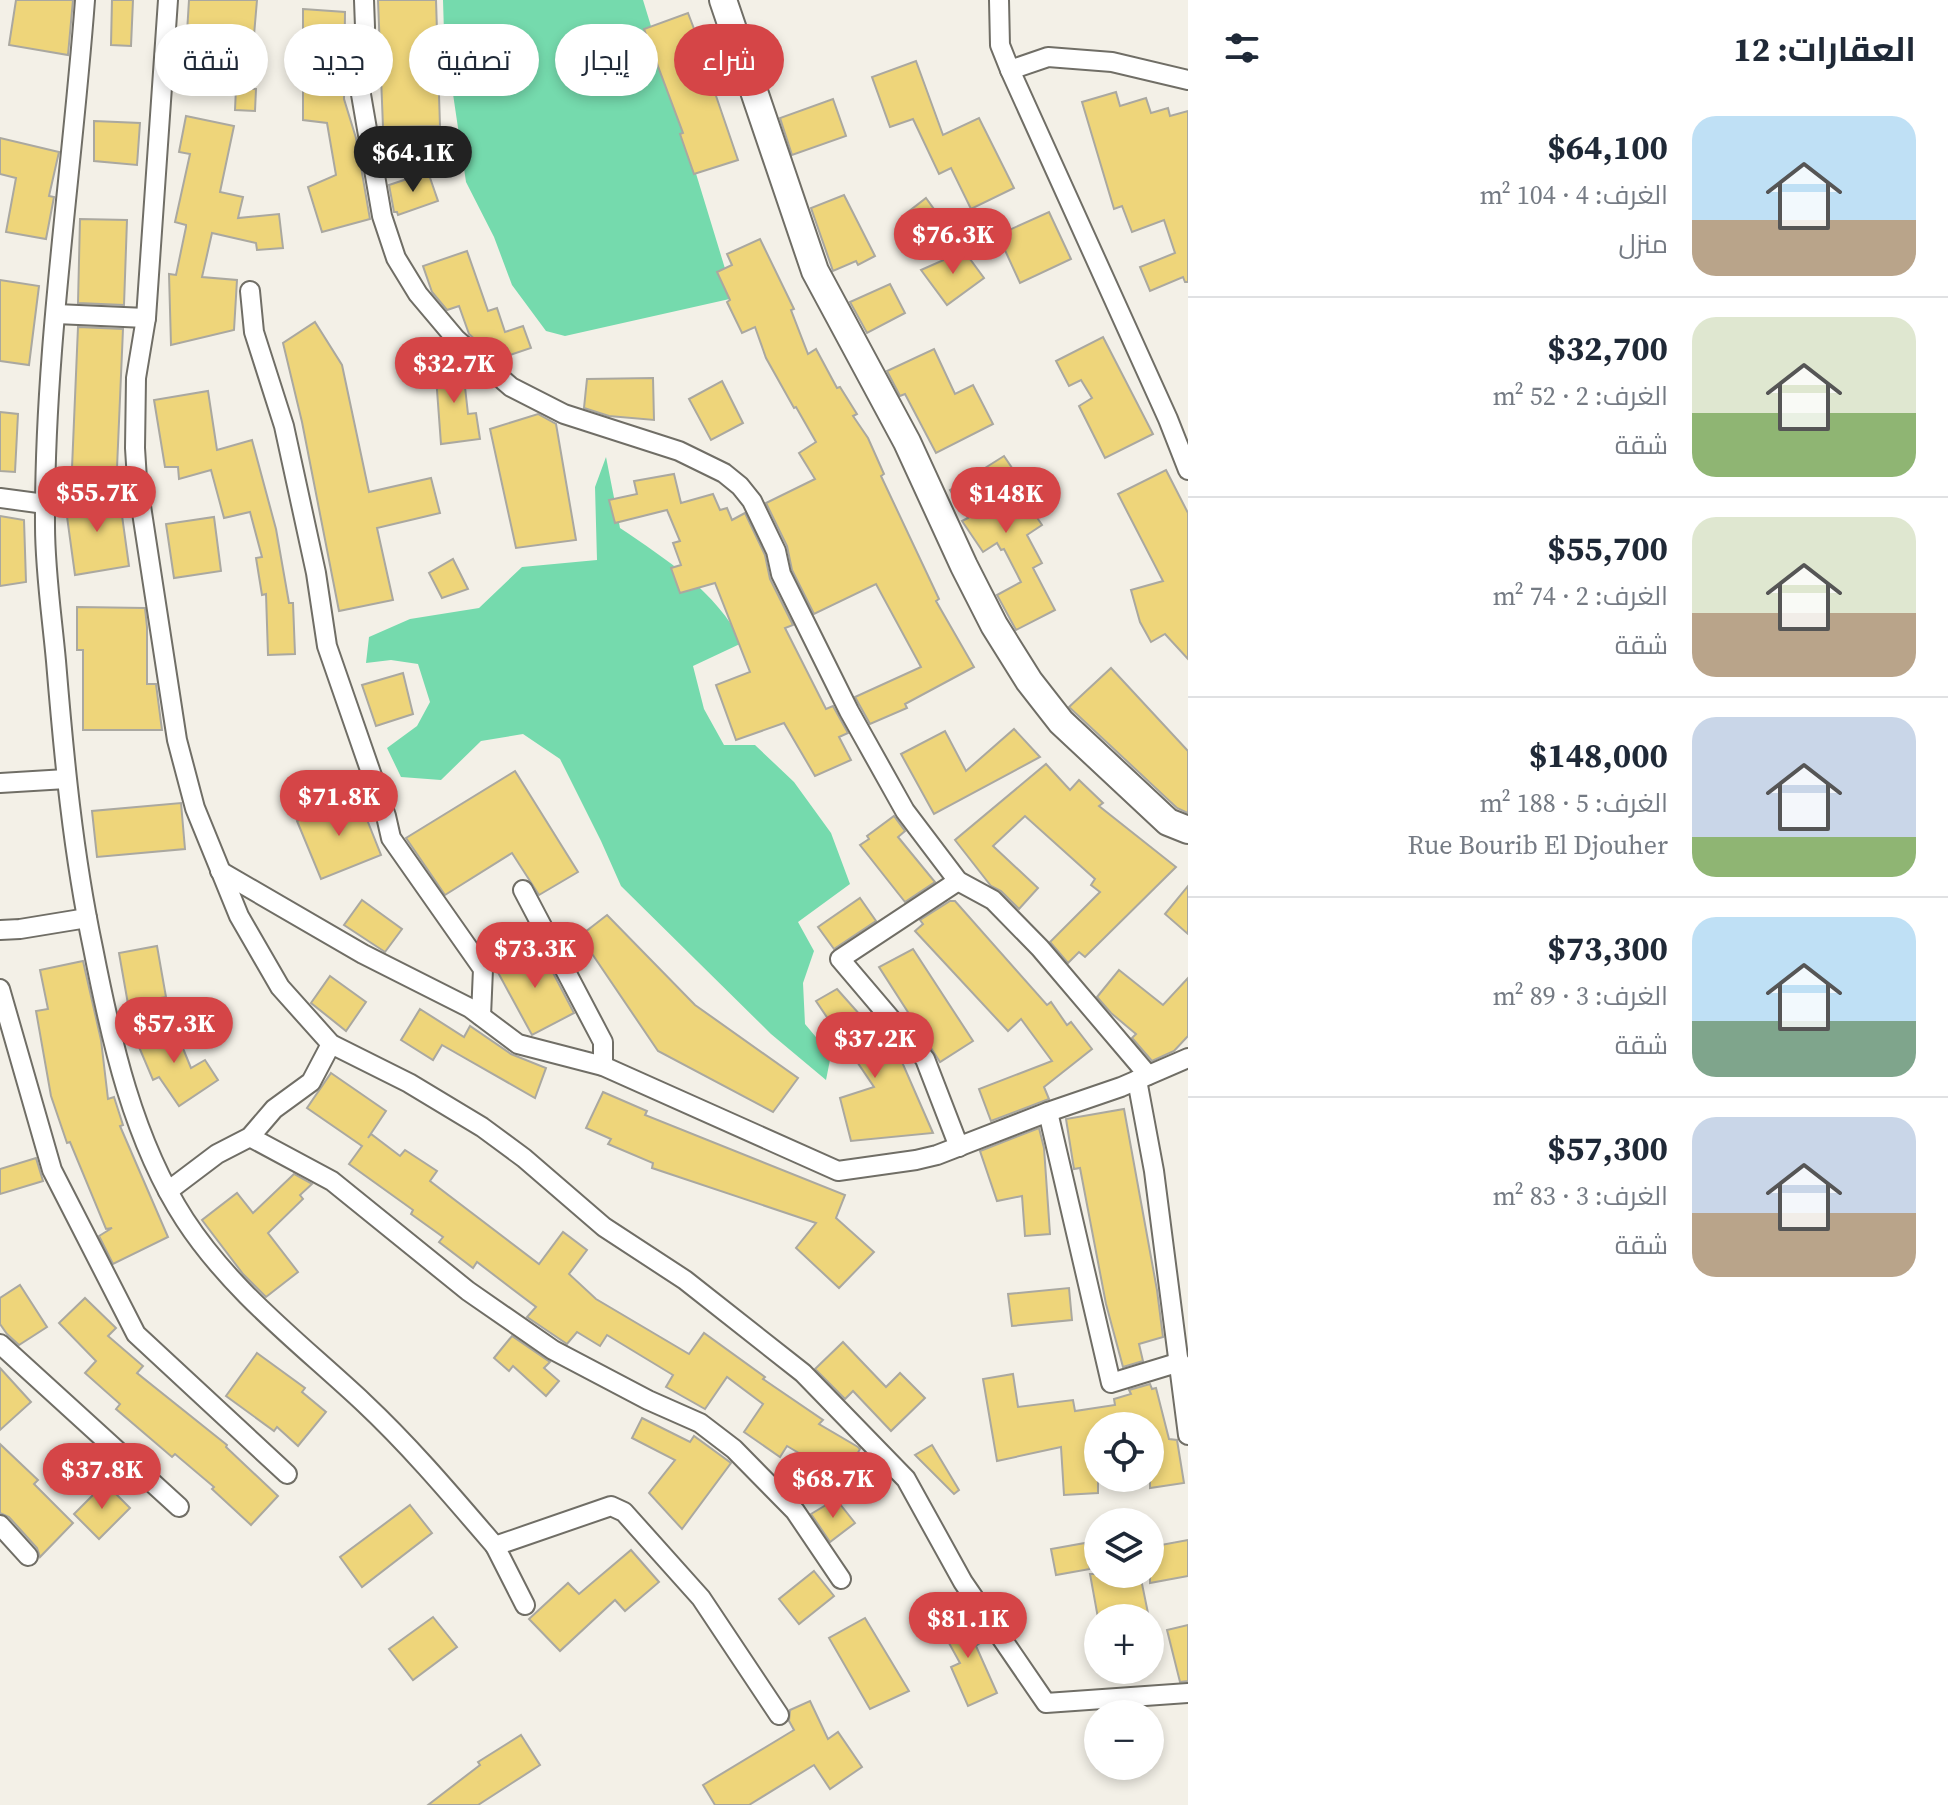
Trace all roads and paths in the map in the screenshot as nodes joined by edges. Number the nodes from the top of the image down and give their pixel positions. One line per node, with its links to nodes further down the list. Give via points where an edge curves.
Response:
1 (85, 0): 9 (street)
2 (168, 0): 10 (street)
3 (364, 0): 18 (street, via 358,77 376,187 390,242 418,294 462,345 511,387 577,419 692,457 740,486 764,524 781,574 866,743 905,811)
4 (723, 0): 16 (main road, via 815,271 907,442 994,625 1061,722 1168,822)
5 (999, 0): 6 (street, via 1000,45)
6 (1010, 70): 7 (street, via 1048,57 1112,62); 11 (street)
7 (1188, 80)
8 (250, 291): 23 (street, via 254,332 284,426 327,646 391,838 483,969)
9 (56, 314): 10 (street); 13 (street)
10 (146, 318): 17 (street, via 136,378 137,480 177,740 195,808)
11 (1188, 470)
12 (0, 498): 13 (street)
13 (45, 504): 14 (street)
14 (66, 779): 15 (street); 20 (street)
15 (0, 783)
16 (1188, 830)
17 (220, 871): 23 (street); 24 (street, via 280,987)
18 (958, 881): 27 (street, via 993,900 1040,948); 30 (street, via 840,959 925,1059)
19 (523, 890): 26 (street, via 603,1042)
20 (87, 918): 21 (street); 31 (street, via 123,1075)
21 (0, 930)
22 (0, 989): 35 (street, via 52,1170 136,1334)
23 (481, 1016): 26 (street, via 518,1044)
24 (331, 1044): 29 (street, via 311,1082 274,1109); 42 (street, via 482,1127 604,1227 685,1280 803,1373 906,1479 963,1582 1046,1703)
25 (1188, 1058): 27 (street)
26 (603, 1066): 30 (street, via 838,1171 916,1160)
27 (1142, 1077): 28 (street); 33 (street)
28 (1048, 1112): 30 (street); 33 (street, via 1111,1383)
29 (250, 1137): 31 (street); 40 (street, via 332,1181 468,1291 553,1350 700,1423 734,1449 795,1511)
30 (959, 1147)
31 (168, 1191): 38 (street, via 200,1243 240,1289 407,1445)
32 (0, 1344): 36 (street)
33 (1180, 1362): 34 (street)
34 (1188, 1435)
35 (287, 1474)
36 (179, 1507)
37 (0, 1525): 39 (street)
38 (495, 1546): 41 (street); 43 (street, via 611,1506 624,1512 701,1598)
39 (28, 1556)
40 (841, 1579)
41 (525, 1605)
42 (1188, 1693)
43 (779, 1715)

